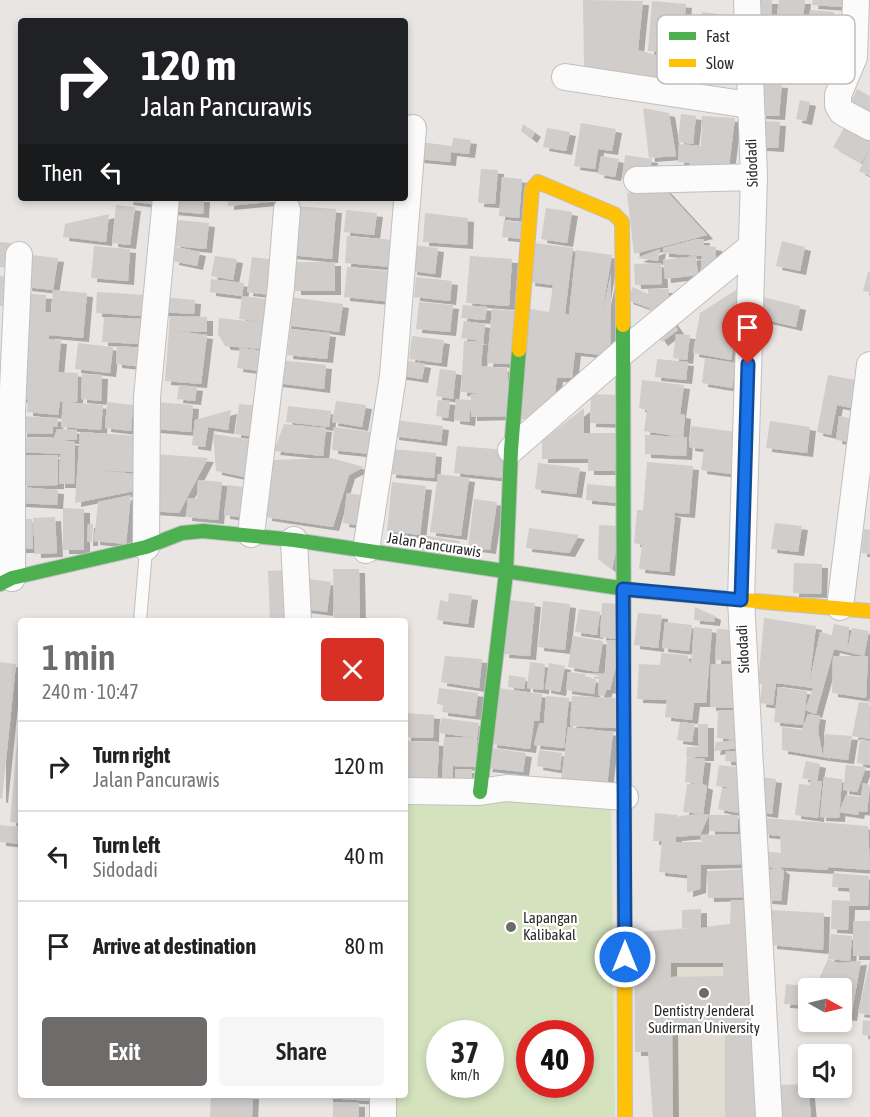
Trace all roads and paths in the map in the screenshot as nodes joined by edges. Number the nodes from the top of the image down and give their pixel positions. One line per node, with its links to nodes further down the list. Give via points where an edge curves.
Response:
1 (747, 0): 3 (street, Sidodadi)
2 (856, 0): 4 (street)
3 (747, 15)
4 (855, 28)
5 (565, 77): 8 (street)
6 (749, 84): 8 (street, Sidodadi)
7 (843, 84): 9 (street, via 838,95 842,112)
8 (749, 105): 11 (street, Sidodadi)
9 (870, 127)
10 (413, 128): 13 (street)
11 (754, 177): 12 (street); 17 (street, Sidodadi)
12 (637, 180)
13 (408, 190)
14 (166, 201): 24 (street, via 147,397)
15 (407, 201): 25 (street, via 393,376)
16 (287, 209): 22 (street)
17 (752, 246): 19 (street); 29 (street, Sidodadi)
18 (19, 255): 27 (street)
19 (622, 353): 21 (street); 21 (street, via 622,222 614,214 538,182 532,189); 28 (street)
20 (870, 365): 30 (street)
21 (511, 450): 26 (street)
22 (251, 534): 23 (street, Jalan Pancurawis); 24 (street, Jalan Pancurawis, via 182,533)
23 (294, 540): 25 (street, Jalan Pancurawis); 33 (street)
24 (146, 547): 27 (street, Jalan Pancurawis); 32 (lane)
25 (366, 550): 26 (street, Jalan Pancurawis)
26 (506, 573): 28 (street, Jalan Pancurawis); 35 (street)
27 (6, 581)
28 (623, 589): 29 (street, Jalan Pancurawis); 36 (street)
29 (741, 600): 30 (street, Jalan Pancurawis); 40 (street, Sidodadi)
30 (840, 607): 31 (street, Jalan Pancurawis)
31 (870, 611)
32 (140, 618)
33 (298, 618)
34 (408, 791): 35 (street)
35 (480, 792): 36 (street, via 506,788)
36 (625, 797): 39 (street)
37 (383, 1098): 38 (street)
38 (383, 1117)
39 (626, 1117)
40 (769, 1117)

